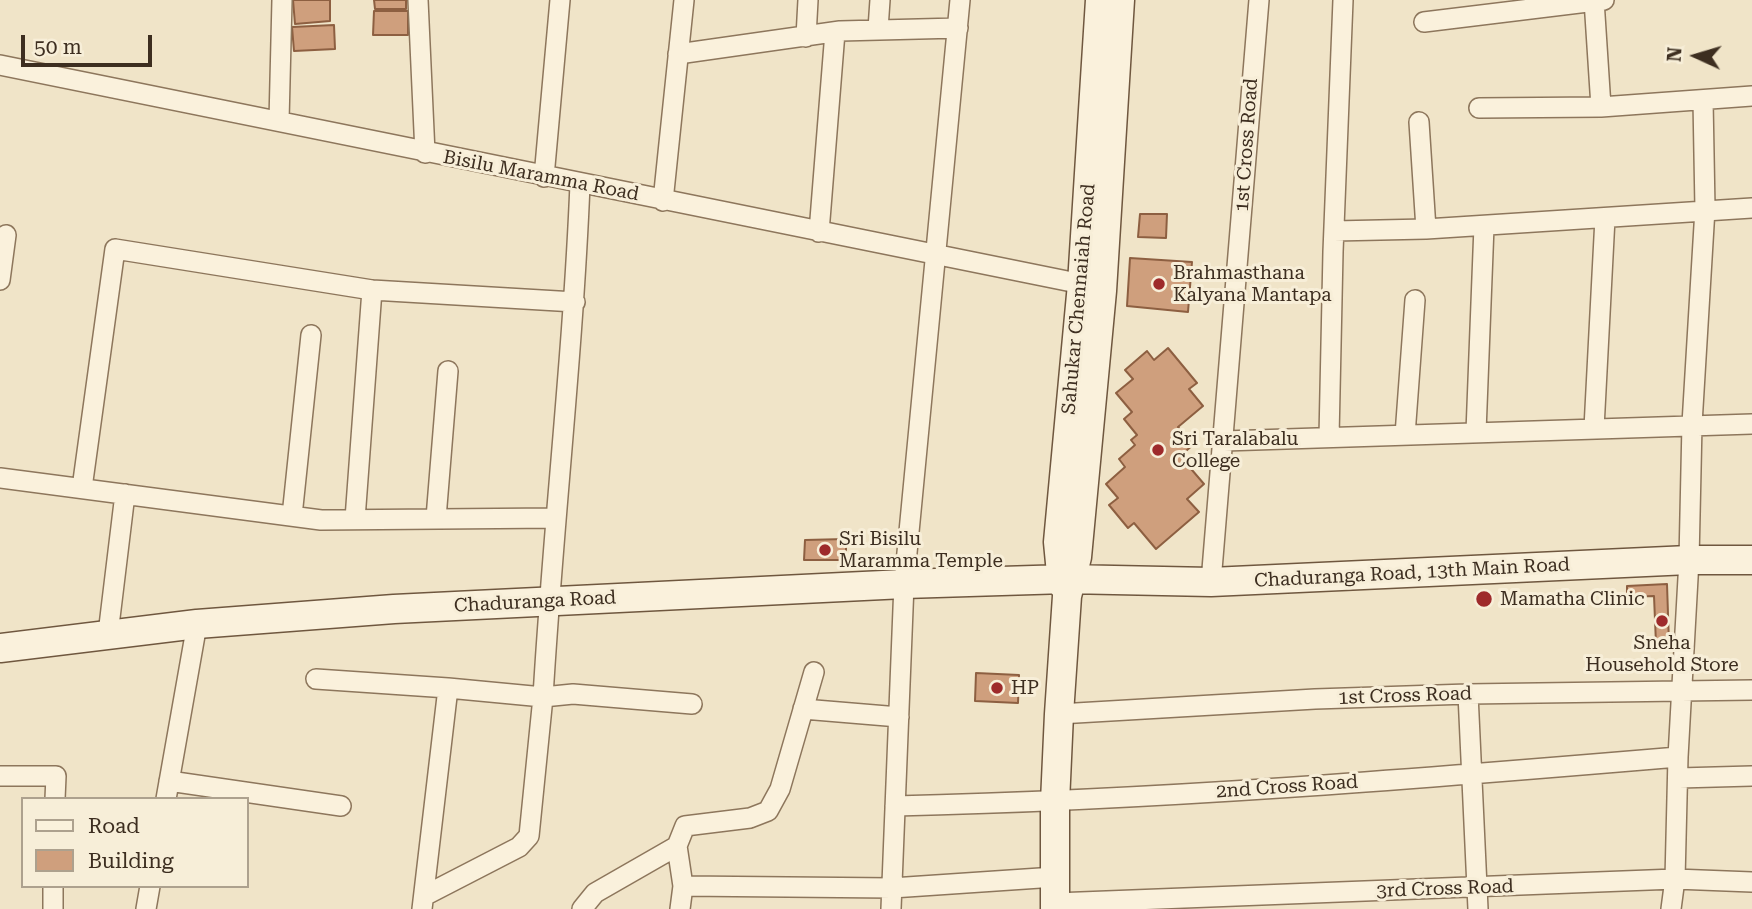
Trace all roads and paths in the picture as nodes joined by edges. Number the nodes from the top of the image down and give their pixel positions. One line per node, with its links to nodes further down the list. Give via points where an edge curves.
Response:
1 (282, 0): 24 (street)
2 (418, 0): 26 (street)
3 (560, 0): 27 (street)
4 (684, 0): 18 (street)
5 (808, 0): 17 (street)
6 (880, 0): 15 (street)
7 (960, 0): 14 (street)
8 (1100, 0): 40 (street, Sahukar Chennaiah Road)
9 (1120, 0): 64 (street, Sahukar Chennaiah Road, via 1102,291 1077,557)
10 (1259, 0): 52 (street, 1st Cross Road)
11 (1343, 0): 35 (street)
12 (1597, 1): 13 (street); 23 (street)
13 (1424, 22)
14 (958, 28): 15 (street); 38 (street)
15 (878, 29): 16 (street)
16 (835, 32): 17 (street); 36 (street)
17 (806, 37): 18 (street)
18 (678, 54): 29 (street)
19 (0, 65): 24 (street, Bisilu Maramma Road)
20 (1752, 96): 21 (street)
21 (1703, 100): 23 (street); 31 (street)
22 (1479, 107): 23 (street)
23 (1601, 107)
24 (279, 121): 26 (street, Bisilu Maramma Road)
25 (1419, 122): 34 (street)
26 (425, 153): 27 (street, Bisilu Maramma Road)
27 (544, 177): 28 (street, Bisilu Maramma Road)
28 (580, 184): 29 (street, Bisilu Maramma Road); 43 (street)
29 (663, 201): 36 (street, Bisilu Maramma Road)
30 (1752, 208): 31 (street)
31 (1705, 209): 32 (street); 46 (street)
32 (1605, 218): 33 (street); 48 (street)
33 (1484, 226): 34 (street); 49 (street)
34 (1426, 229): 35 (street)
35 (1334, 230): 51 (street)
36 (820, 232): 38 (street, Bisilu Maramma Road)
37 (6, 235): 39 (street)
38 (936, 256): 40 (street, Bisilu Maramma Road); 63 (street)
39 (0, 280)
40 (1082, 284): 64 (street, Sahukar Chennaiah Road, via 1058,542)
41 (372, 290): 43 (street); 54 (street, via 115,249); 59 (street)
42 (1415, 300): 50 (street)
43 (575, 302): 58 (street)
44 (311, 335): 56 (street)
45 (448, 371): 57 (street)
46 (1692, 424): 47 (street); 48 (street); 60 (street)
47 (1752, 424)
48 (1594, 428): 49 (street)
49 (1476, 432): 50 (street)
50 (1405, 435): 51 (street)
51 (1329, 437): 52 (street)
52 (1224, 441): 62 (street, 1st Cross Road)
53 (0, 478): 54 (street)
54 (82, 488): 55 (street)
55 (125, 494): 56 (street); 67 (street)
56 (292, 516): 59 (street)
57 (436, 518): 58 (street); 59 (street)
58 (556, 518): 65 (street)
59 (355, 519)
60 (1689, 560): 61 (street, Chaduranga Road, 13th Main Road); 62 (street, Chaduranga Road, 13th Main Road); 73 (street)
61 (1752, 560)
62 (1212, 582): 64 (street, Chaduranga Road, 13th Main Road)
63 (904, 584): 64 (street, Chaduranga Road); 65 (street, Chaduranga Road); 79 (street)
64 (1066, 585): 78 (street, Sahukar Chennaiah Road)
65 (549, 601): 66 (street, Chaduranga Road); 75 (street)
66 (197, 624): 67 (street, Chaduranga Road); 85 (street)
67 (108, 634): 68 (street, Chaduranga Road)
68 (0, 648)
69 (814, 672): 77 (street)
70 (316, 679): 71 (street)
71 (448, 688): 75 (street); 101 (street)
72 (1752, 690): 73 (street, 1st Cross Road)
73 (1682, 692): 74 (street, 1st Cross Road); 80 (street)
74 (1468, 694): 78 (street, 1st Cross Road); 81 (street)
75 (543, 697): 76 (street, via 573,694); 101 (street, via 529,836 519,847)
76 (692, 704)
77 (803, 709): 79 (street); 92 (street, via 780,789 768,811 750,818 685,826)
78 (1059, 714): 89 (street, Sahukar Chennaiah Road)
79 (899, 717): 91 (street)
80 (1678, 757): 81 (street, 2nd Cross Road); 84 (street)
81 (1473, 774): 89 (street, 2nd Cross Road); 99 (street)
82 (0, 776): 86 (street, via 56,776)
83 (1752, 776): 84 (street)
84 (1679, 778): 93 (street)
85 (168, 790): 87 (street)
86 (55, 797)
87 (244, 797)
88 (248, 797): 90 (street)
89 (1055, 802): 91 (street, 2nd Cross Road); 100 (street, Sahukar Chennaiah Road)
90 (341, 806)
91 (895, 806): 98 (street)
92 (677, 846): 95 (street); 104 (street, via 595,894)
93 (1675, 878): 94 (street, 3rd Cross Road); 99 (street, 3rd Cross Road); 108 (street)
94 (1752, 882)
95 (683, 886): 98 (street, 3rd Cross Road); 105 (street)
96 (53, 888): 102 (street)
97 (150, 888): 103 (street)
98 (892, 888): 100 (street, 3rd Cross Road); 106 (street)
99 (1476, 888): 100 (street, 3rd Cross Road); 107 (street)
100 (1055, 896)
101 (423, 902)
102 (52, 909)
103 (146, 909)
104 (582, 909)
105 (680, 909)
106 (891, 909)
107 (1478, 909)
108 (1671, 909)

